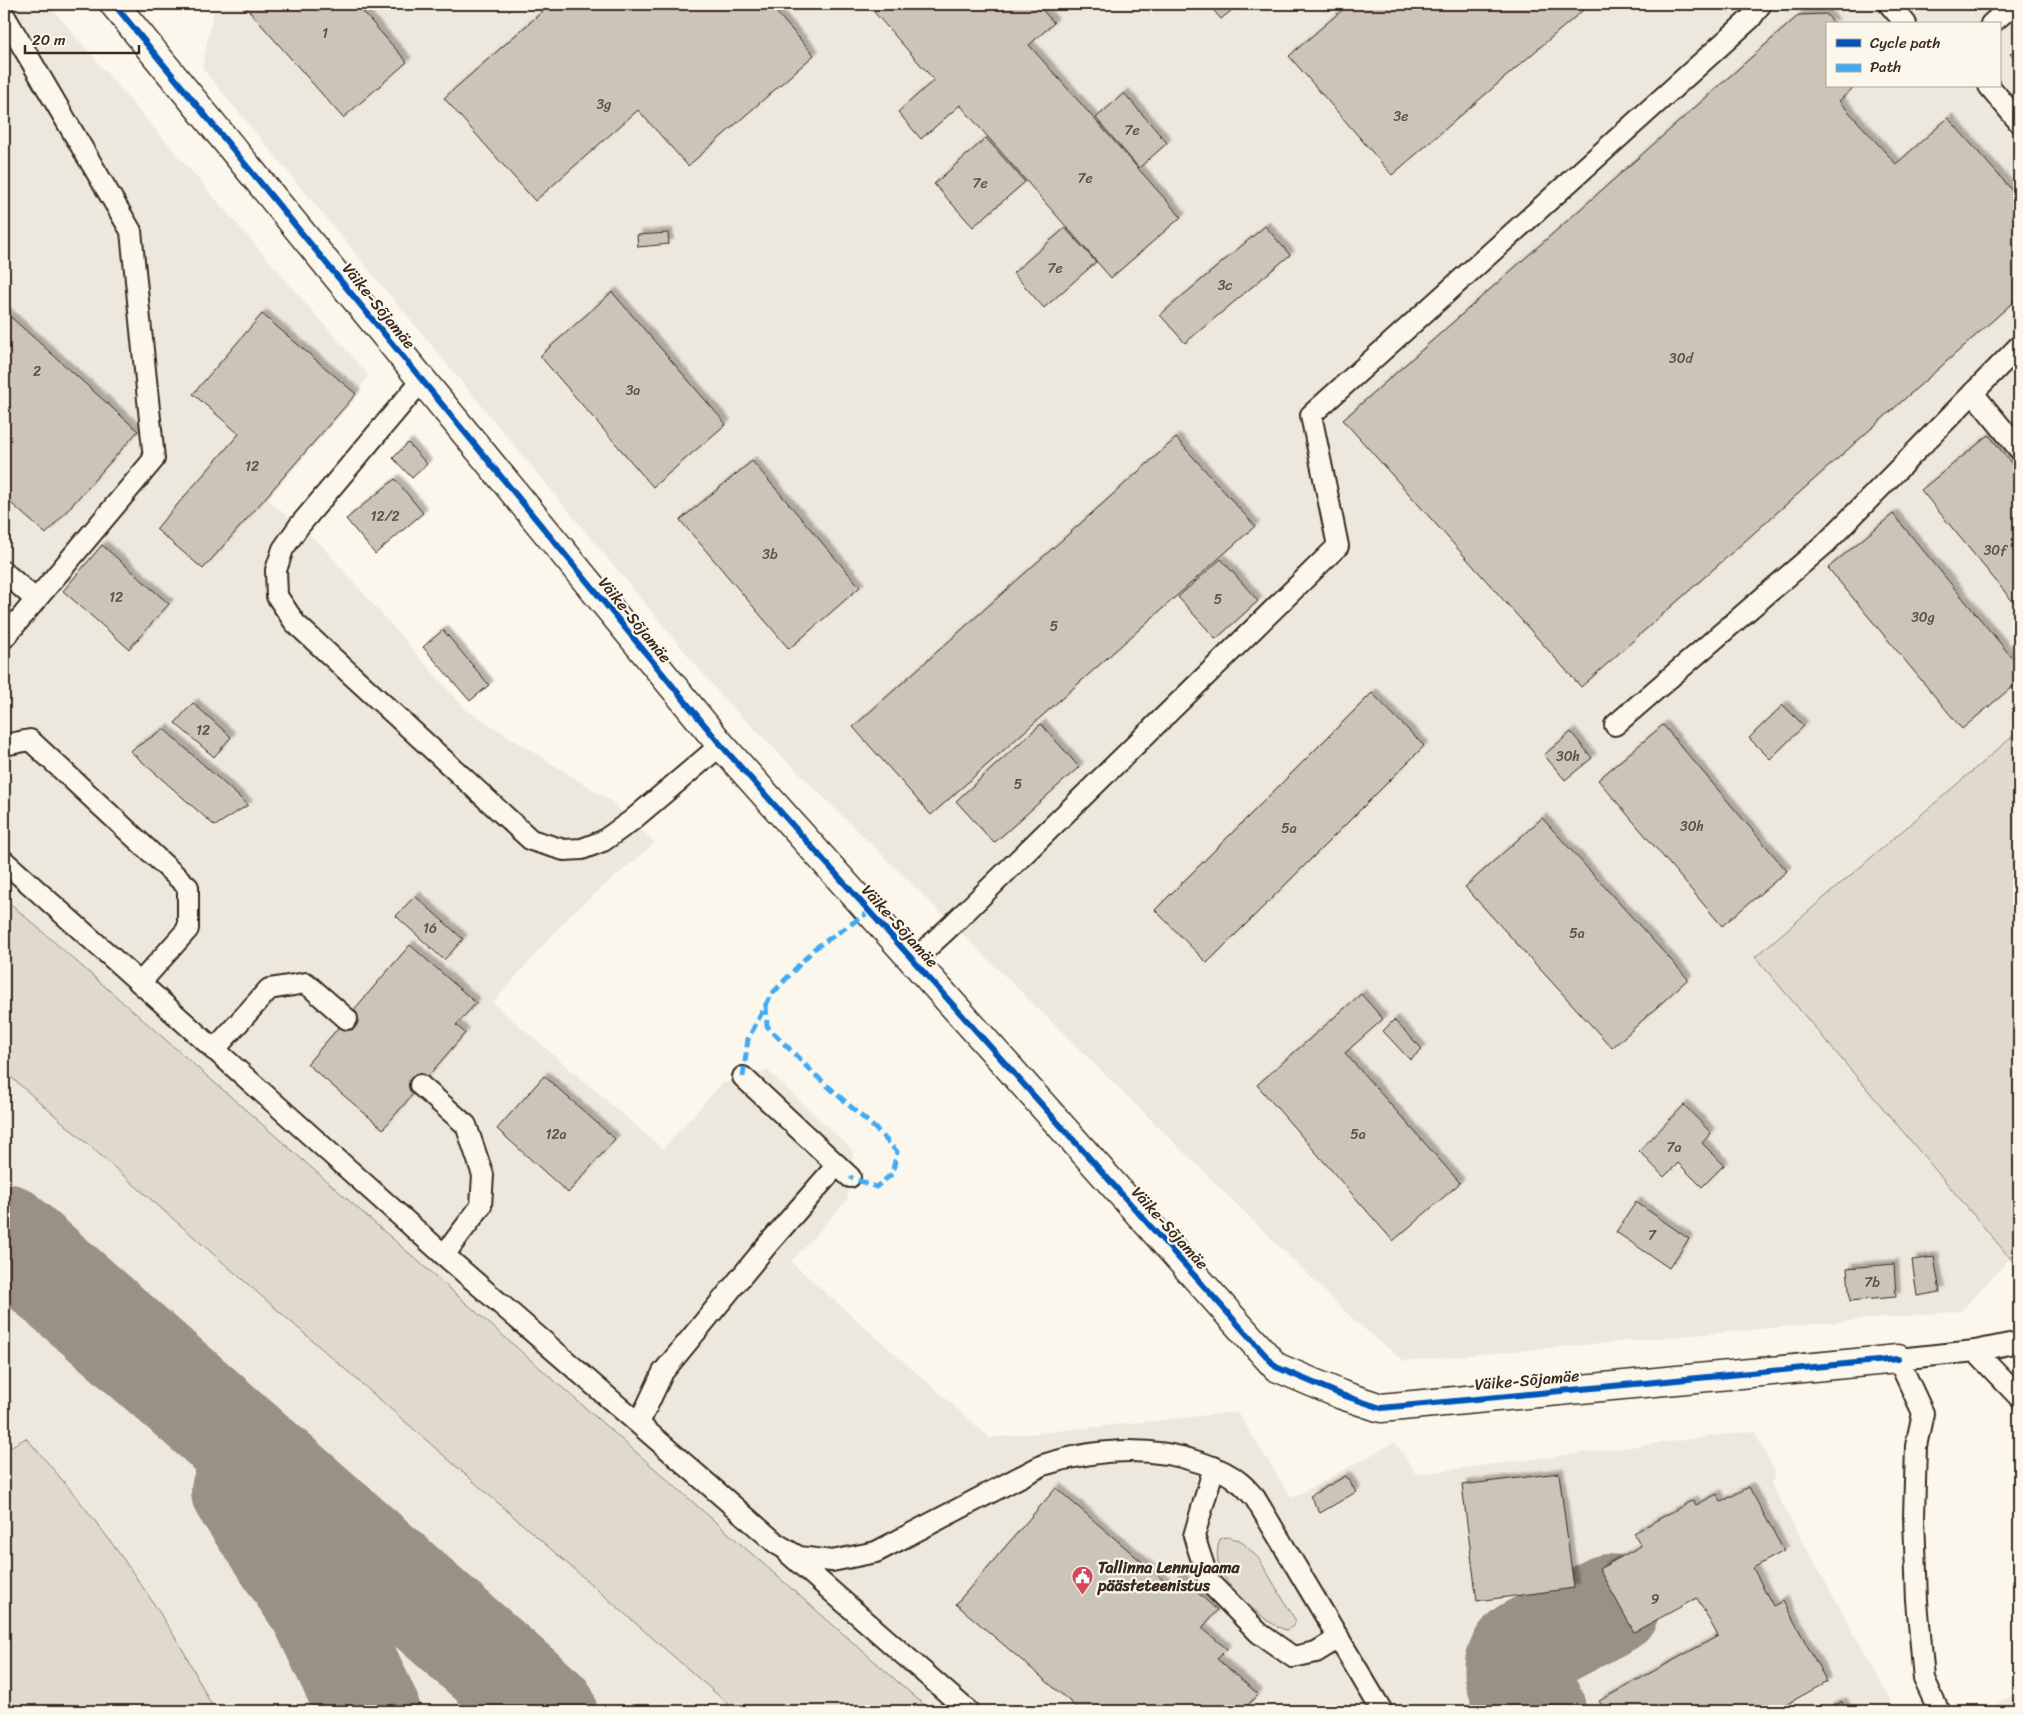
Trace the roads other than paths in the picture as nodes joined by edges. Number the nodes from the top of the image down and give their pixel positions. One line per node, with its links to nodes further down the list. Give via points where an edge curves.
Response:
1 (115, 4): 11 (street, Väike-Sõjamäe)
2 (1761, 4): 21 (lane, via 1751,18 1310,415 1338,546)
3 (1889, 4): 6 (lane)
4 (2014, 4): 7 (lane)
5 (4, 15): 15 (lane, via 131,231 154,459)
6 (1904, 22)
7 (1993, 22)
8 (1990, 88): 9 (lane)
9 (2019, 122)
10 (2019, 346): 12 (lane)
11 (422, 380): 19 (street, Väike-Sõjamäe); 19 (lane, via 283,549 276,570 278,596 295,623 531,840 564,850 582,849 603,841)
12 (1973, 393): 13 (lane); 17 (lane, via 1825,544)
13 (2019, 449)
14 (4, 572): 15 (lane)
15 (35, 599): 16 (lane)
16 (4, 638)
17 (1614, 724)
18 (4, 745): 22 (lane, via 30,740 188,887 188,929)
19 (720, 745): 21 (street, Väike-Sõjamäe)
20 (4, 861): 22 (lane)
21 (913, 961): 30 (street, Väike-Sõjamäe, via 1276,1367 1342,1395 1381,1408)
22 (140, 983): 24 (lane)
23 (347, 1019): 24 (lane, via 306,983 269,989)
24 (214, 1050): 27 (lane)
25 (743, 1077): 32 (lane, via 843,1171 769,1243 663,1372)
26 (420, 1085): 27 (lane, via 466,1125 483,1175 481,1206)
27 (444, 1255): 32 (lane)
28 (2019, 1342): 29 (lane, Väike-Sõjamäe)
29 (1976, 1351): 30 (lane, Väike-Sõjamäe); 31 (lane)
30 (1898, 1359): 38 (lane, via 1923,1413 1916,1446 1917,1601 1924,1679)
31 (2019, 1397)
32 (639, 1423): 34 (lane)
33 (1214, 1467): 34 (lane, via 1180,1455 1148,1451 1068,1457 1043,1465 876,1552 832,1561 799,1557); 35 (lane, via 1238,1481 1255,1498); 35 (lane, via 1194,1536 1209,1582 1259,1633 1293,1657 1316,1652)
34 (777, 1544): 36 (lane)
35 (1339, 1638): 37 (lane)
36 (968, 1711)
37 (1382, 1711)
38 (1939, 1711)

